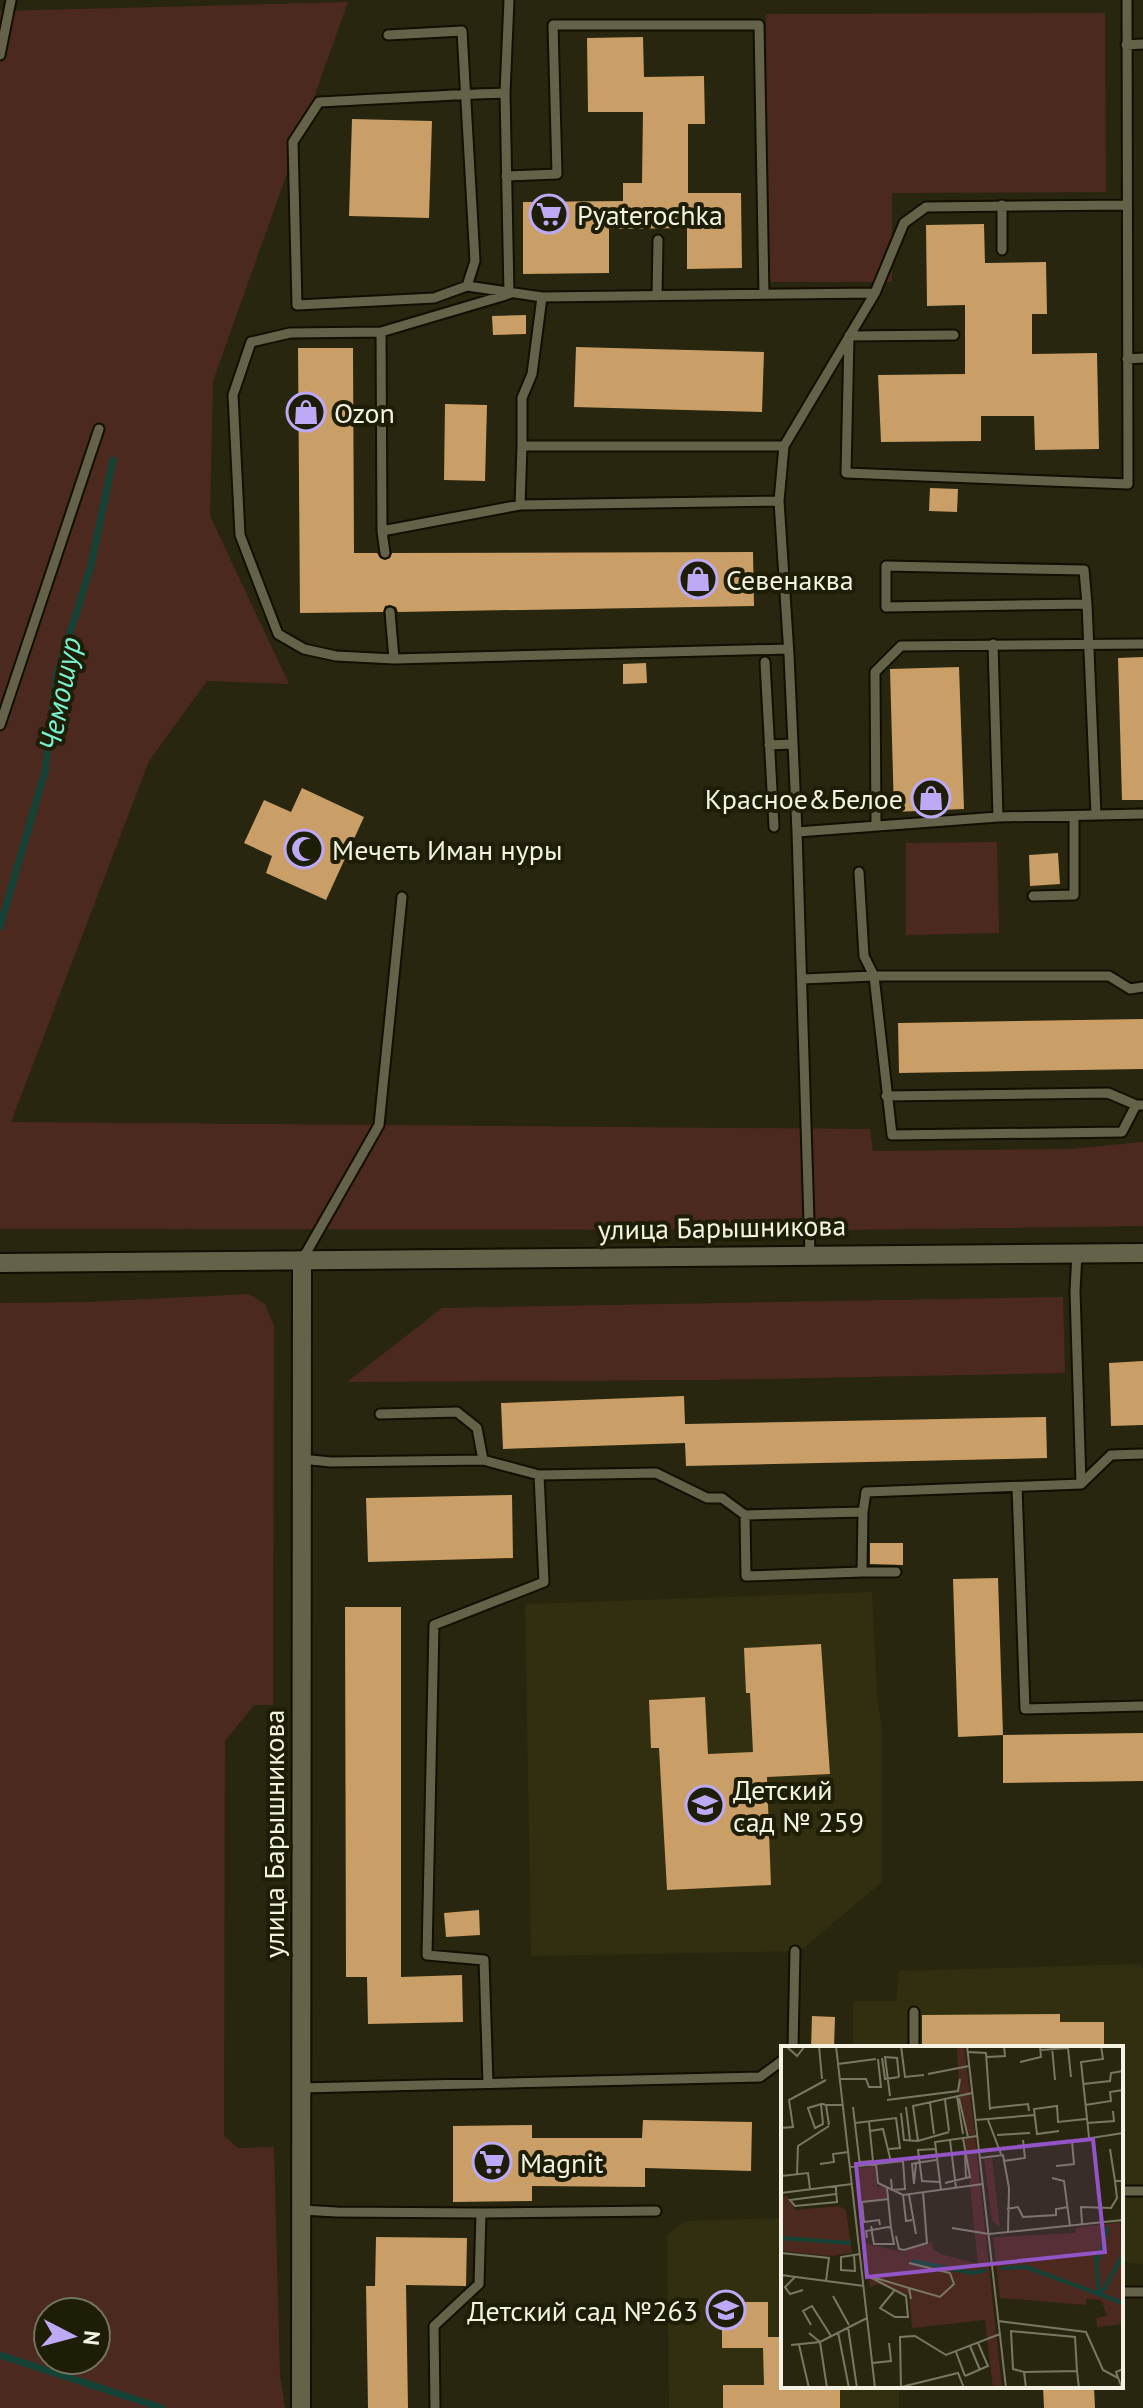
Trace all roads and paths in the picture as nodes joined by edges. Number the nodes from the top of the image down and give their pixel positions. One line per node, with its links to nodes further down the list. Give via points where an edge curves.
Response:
1 (509, 0): 9 (lane)
2 (1127, 0): 7 (lane)
3 (11, 2): 4 (lane); 8 (lane)
4 (0, 11)
5 (388, 35): 10 (lane, via 462,31)
6 (1143, 44): 7 (lane)
7 (1126, 45): 13 (lane)
8 (0, 55)
9 (505, 93): 10 (lane); 11 (lane)
10 (466, 95): 16 (lane, via 475,261); 16 (lane, via 319,102 293,142 297,305 434,298)
11 (506, 176): 18 (lane); 19 (lane, via 557,174 553,25 759,25)
12 (1002, 205): 13 (lane); 15 (lane); 17 (lane, via 926,207 904,223)
13 (1127, 205): 26 (lane)
14 (658, 240): 20 (lane)
15 (1002, 250)
16 (467, 286): 18 (lane)
17 (875, 293): 19 (lane); 24 (lane)
18 (509, 294): 21 (lane); 22 (lane)
19 (764, 294): 20 (lane)
20 (657, 296): 21 (lane)
21 (542, 297): 28 (lane, via 532,374 522,398)
22 (381, 332): 32 (lane); 40 (lane, via 290,333 251,342 233,395 240,535 278,634 325,654)
23 (954, 335): 24 (lane)
24 (849, 336): 26 (lane, via 846,473 1128,484); 29 (lane)
25 (1143, 358): 26 (lane)
26 (1127, 359)
27 (99, 429): 42 (lane)
28 (522, 446): 29 (lane); 31 (lane)
29 (784, 446): 30 (lane)
30 (779, 501): 31 (lane); 39 (lane)
31 (520, 505): 32 (lane)
32 (382, 531): 33 (lane)
33 (385, 553)
34 (1087, 604): 34 (lane, via 886,607 886,566 1084,570); 37 (lane)
35 (390, 612): 40 (lane)
36 (993, 644): 37 (lane); 48 (lane); 49 (lane, via 901,646 875,672)
37 (1089, 644): 38 (lane); 46 (lane)
38 (1143, 644)
39 (788, 649): 40 (lane); 43 (lane)
40 (394, 659)
41 (765, 662): 44 (lane)
42 (0, 725)
43 (792, 744): 44 (lane); 51 (lane)
44 (769, 745): 50 (lane)
45 (1143, 814): 46 (lane)
46 (1096, 815): 47 (lane)
47 (1074, 816): 48 (lane); 53 (lane, via 1074,895)
48 (998, 817): 49 (lane)
49 (876, 825): 51 (lane)
50 (774, 827)
51 (797, 832): 56 (lane)
52 (859, 872): 55 (lane, via 864,956)
53 (1033, 896)
54 (402, 897): 63 (lane, via 379,1125)
55 (874, 976): 56 (lane); 57 (lane, via 1109,976 1130,989); 58 (lane)
56 (802, 979): 62 (lane)
57 (1143, 987)
58 (886, 1096): 59 (lane, via 1108,1093); 59 (lane, via 892,1135 1122,1132)
59 (1139, 1105)
60 (1077, 1253): 61 (street, улица Барышникова); 62 (street, улица Барышникова); 70 (lane)
61 (1143, 1253)
62 (810, 1254): 63 (street, улица Барышникова)
63 (302, 1260): 64 (street, улица Барышникова); 67 (street, улица Барышникова)
64 (0, 1263)
65 (380, 1414): 68 (lane, via 457,1412 477,1428)
66 (1143, 1454): 70 (lane, via 1111,1455)
67 (301, 1459): 68 (lane); 83 (street, улица Барышникова)
68 (483, 1460): 69 (lane)
69 (539, 1475): 73 (lane, via 656,1473 707,1498 722,1498); 82 (lane, via 544,1582 434,1625 427,1955 484,1960)
70 (1081, 1484): 71 (lane)
71 (1017, 1487): 72 (lane, via 866,1492); 76 (lane, via 1025,1709)
72 (863, 1512): 73 (lane); 74 (lane)
73 (745, 1515): 74 (lane, via 746,1576)
74 (862, 1572): 75 (lane)
75 (896, 1572)
76 (1143, 1706)
77 (795, 1951): 79 (lane)
78 (914, 2012): 80 (lane)
79 (793, 2046)
80 (914, 2046)
81 (781, 2061): 82 (lane, via 760,2077)
82 (488, 2083): 83 (lane)
83 (301, 2088): 84 (street, улица Барышникова)
84 (301, 2210): 86 (lane); 87 (street, улица Барышникова)
85 (656, 2211): 86 (lane)
86 (481, 2213): 88 (lane, via 479,2284 434,2326)
87 (301, 2408)
88 (435, 2408)

